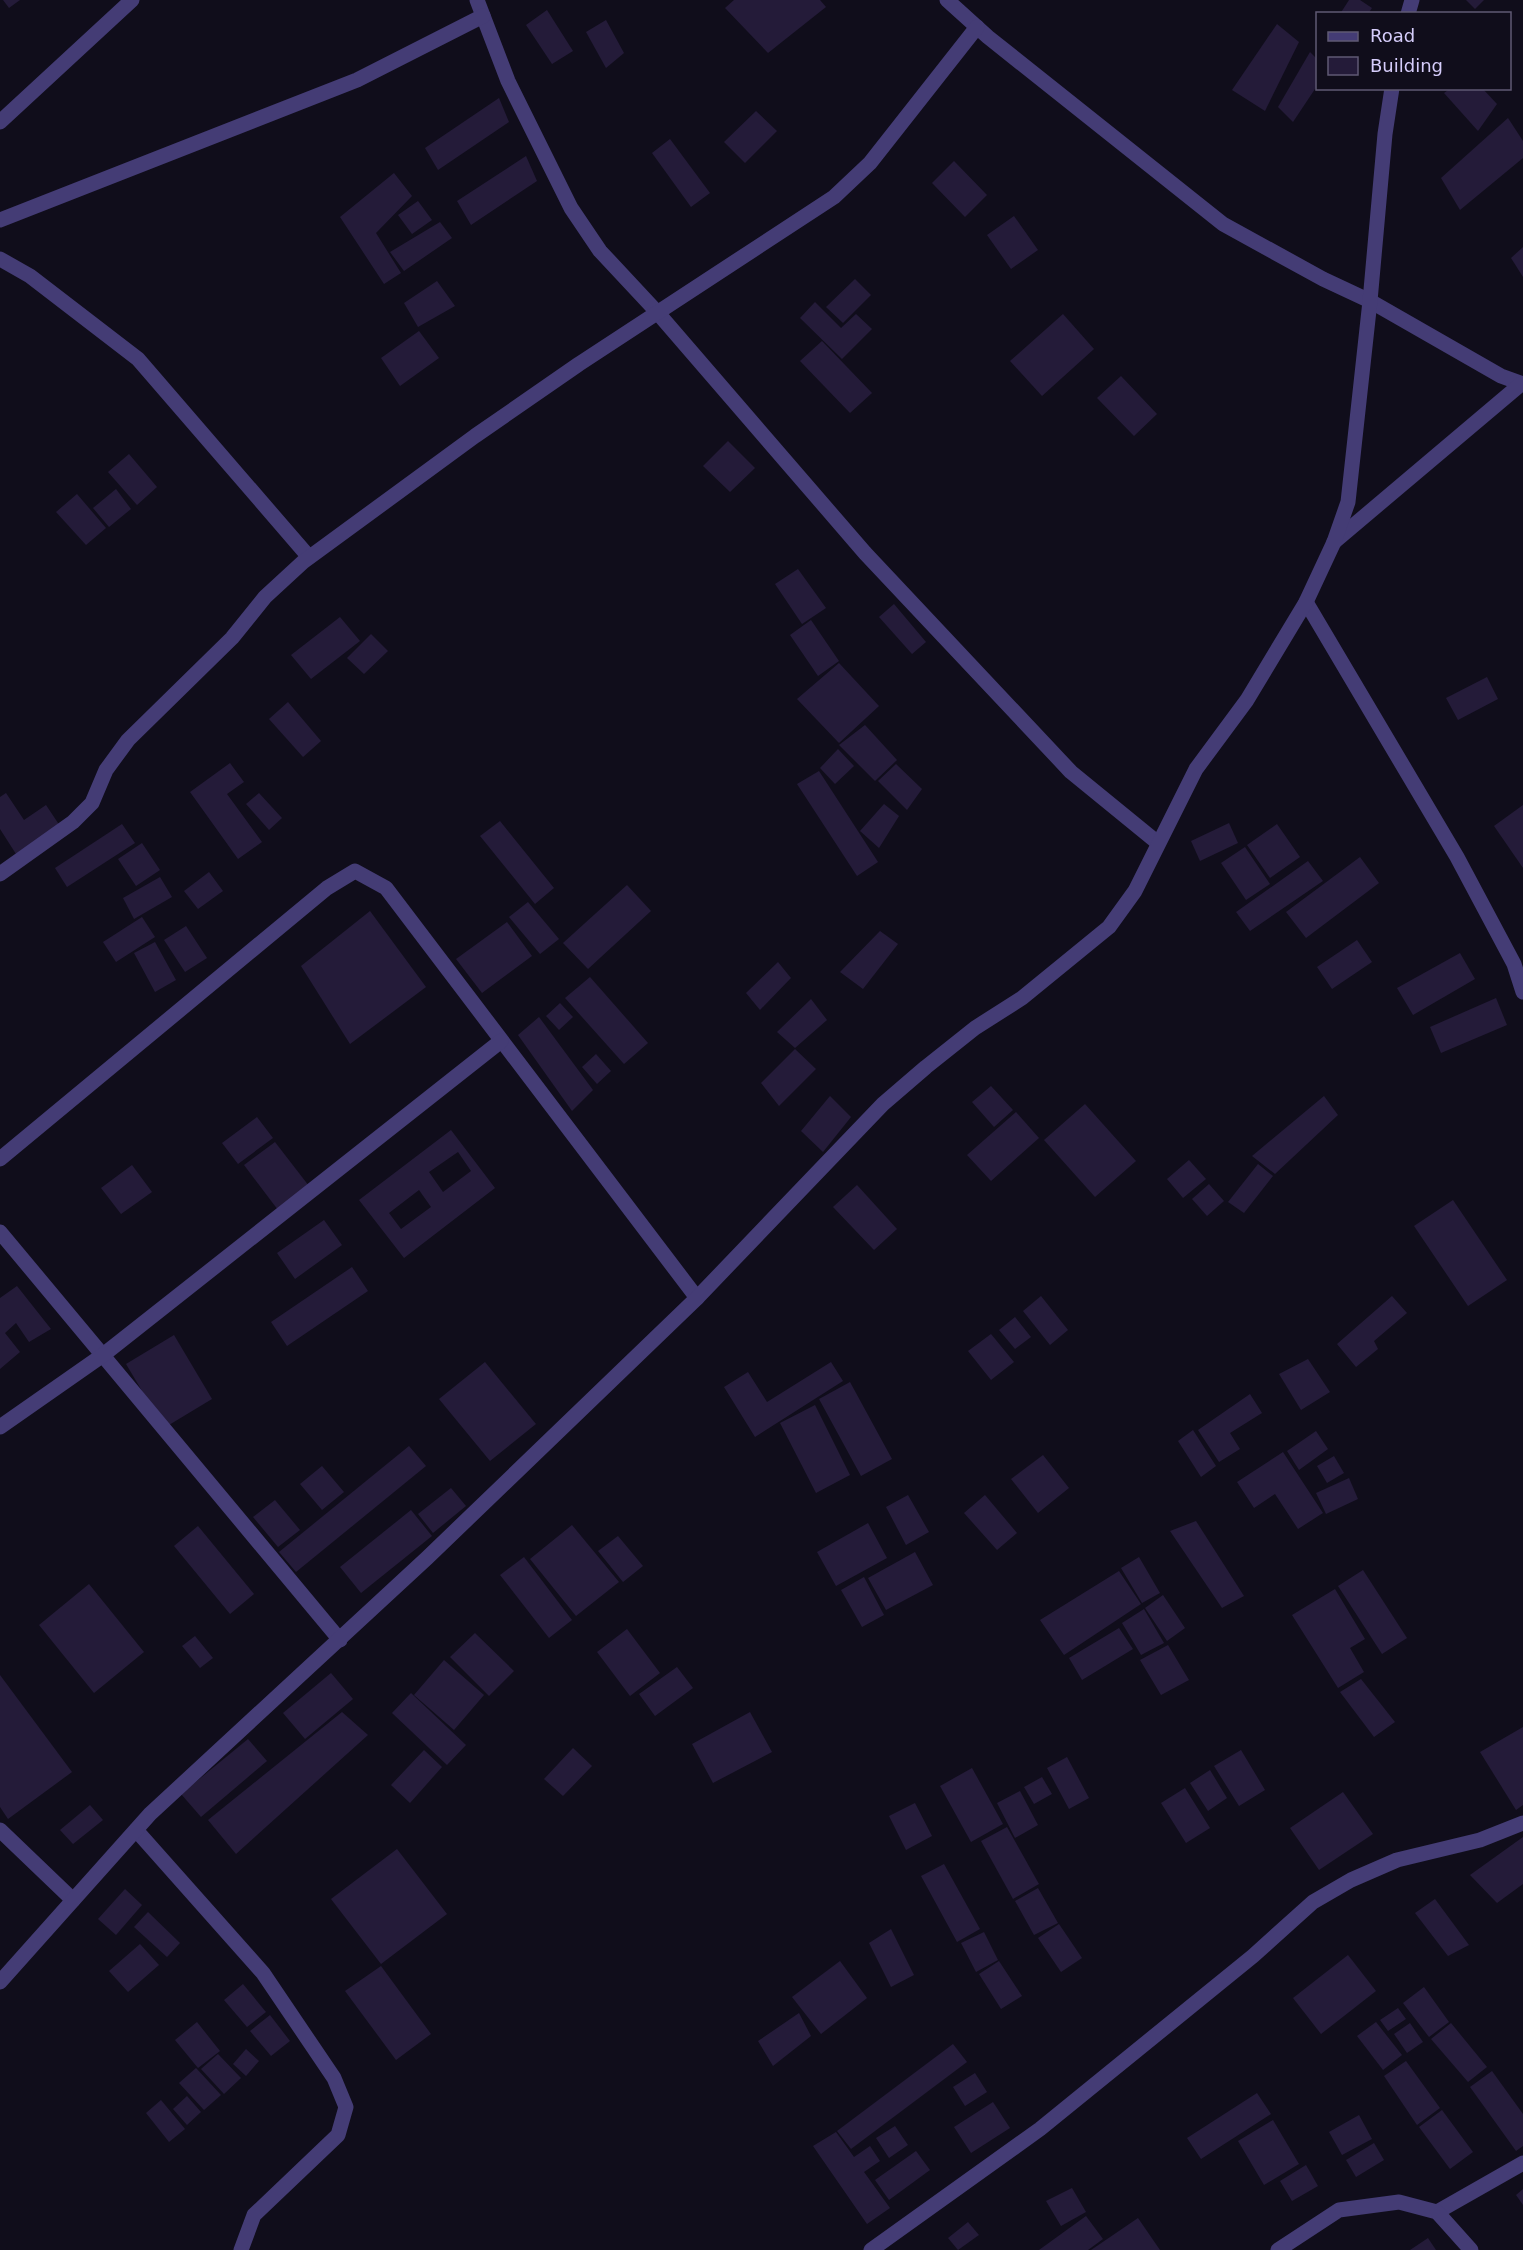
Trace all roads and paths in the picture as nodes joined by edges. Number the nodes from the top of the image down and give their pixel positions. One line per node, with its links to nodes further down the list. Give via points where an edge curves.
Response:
1 (132, 0): 7 (street)
2 (477, 0): 4 (street)
3 (947, 0): 5 (street)
4 (483, 16): 8 (street, via 357,80); 11 (street, via 508,81 571,207 600,251)
5 (977, 27): 10 (street, via 1223,224); 11 (street, via 870,163 834,197)
6 (1392, 90): 10 (street)
7 (0, 122)
8 (0, 220)
9 (0, 259): 14 (street, via 30,276 138,359)
10 (1370, 301): 12 (street, via 1501,376); 13 (street, via 1348,502)
11 (657, 312): 14 (street, via 475,436); 16 (street, via 865,553 1071,772)
12 (1522, 384): 13 (street)
13 (1334, 542): 15 (street)
14 (309, 557): 17 (street, via 265,597 232,638 128,740 106,770 92,803 73,822)
15 (1306, 602): 16 (street, via 1247,700 1196,769); 18 (street, via 1457,857 1514,964)
16 (1158, 843): 22 (street, via 1136,891 1109,927 1022,998 975,1028 883,1104)
17 (0, 874)
18 (1523, 993)
19 (501, 1041): 20 (street, via 386,888 355,871 327,888); 22 (street); 23 (street)
20 (0, 1159)
21 (0, 1232): 23 (street)
22 (697, 1298): 25 (street)
23 (102, 1355): 24 (street); 25 (street)
24 (0, 1427)
25 (340, 1640): 28 (street)
26 (1523, 1823): 34 (street, via 1479,1840 1397,1860 1313,1902 1253,1956 1040,2129)
27 (0, 1830): 29 (street)
28 (136, 1830): 29 (street); 33 (street, via 263,1973 334,2078 346,2107 338,2135 254,2215)
29 (73, 1900): 30 (street)
30 (0, 1982)
31 (1523, 2163): 32 (street)
32 (1437, 2212): 35 (street, via 1399,2202 1339,2210); 36 (street)
33 (241, 2250)
34 (871, 2250)
35 (1278, 2250)
36 (1471, 2250)

